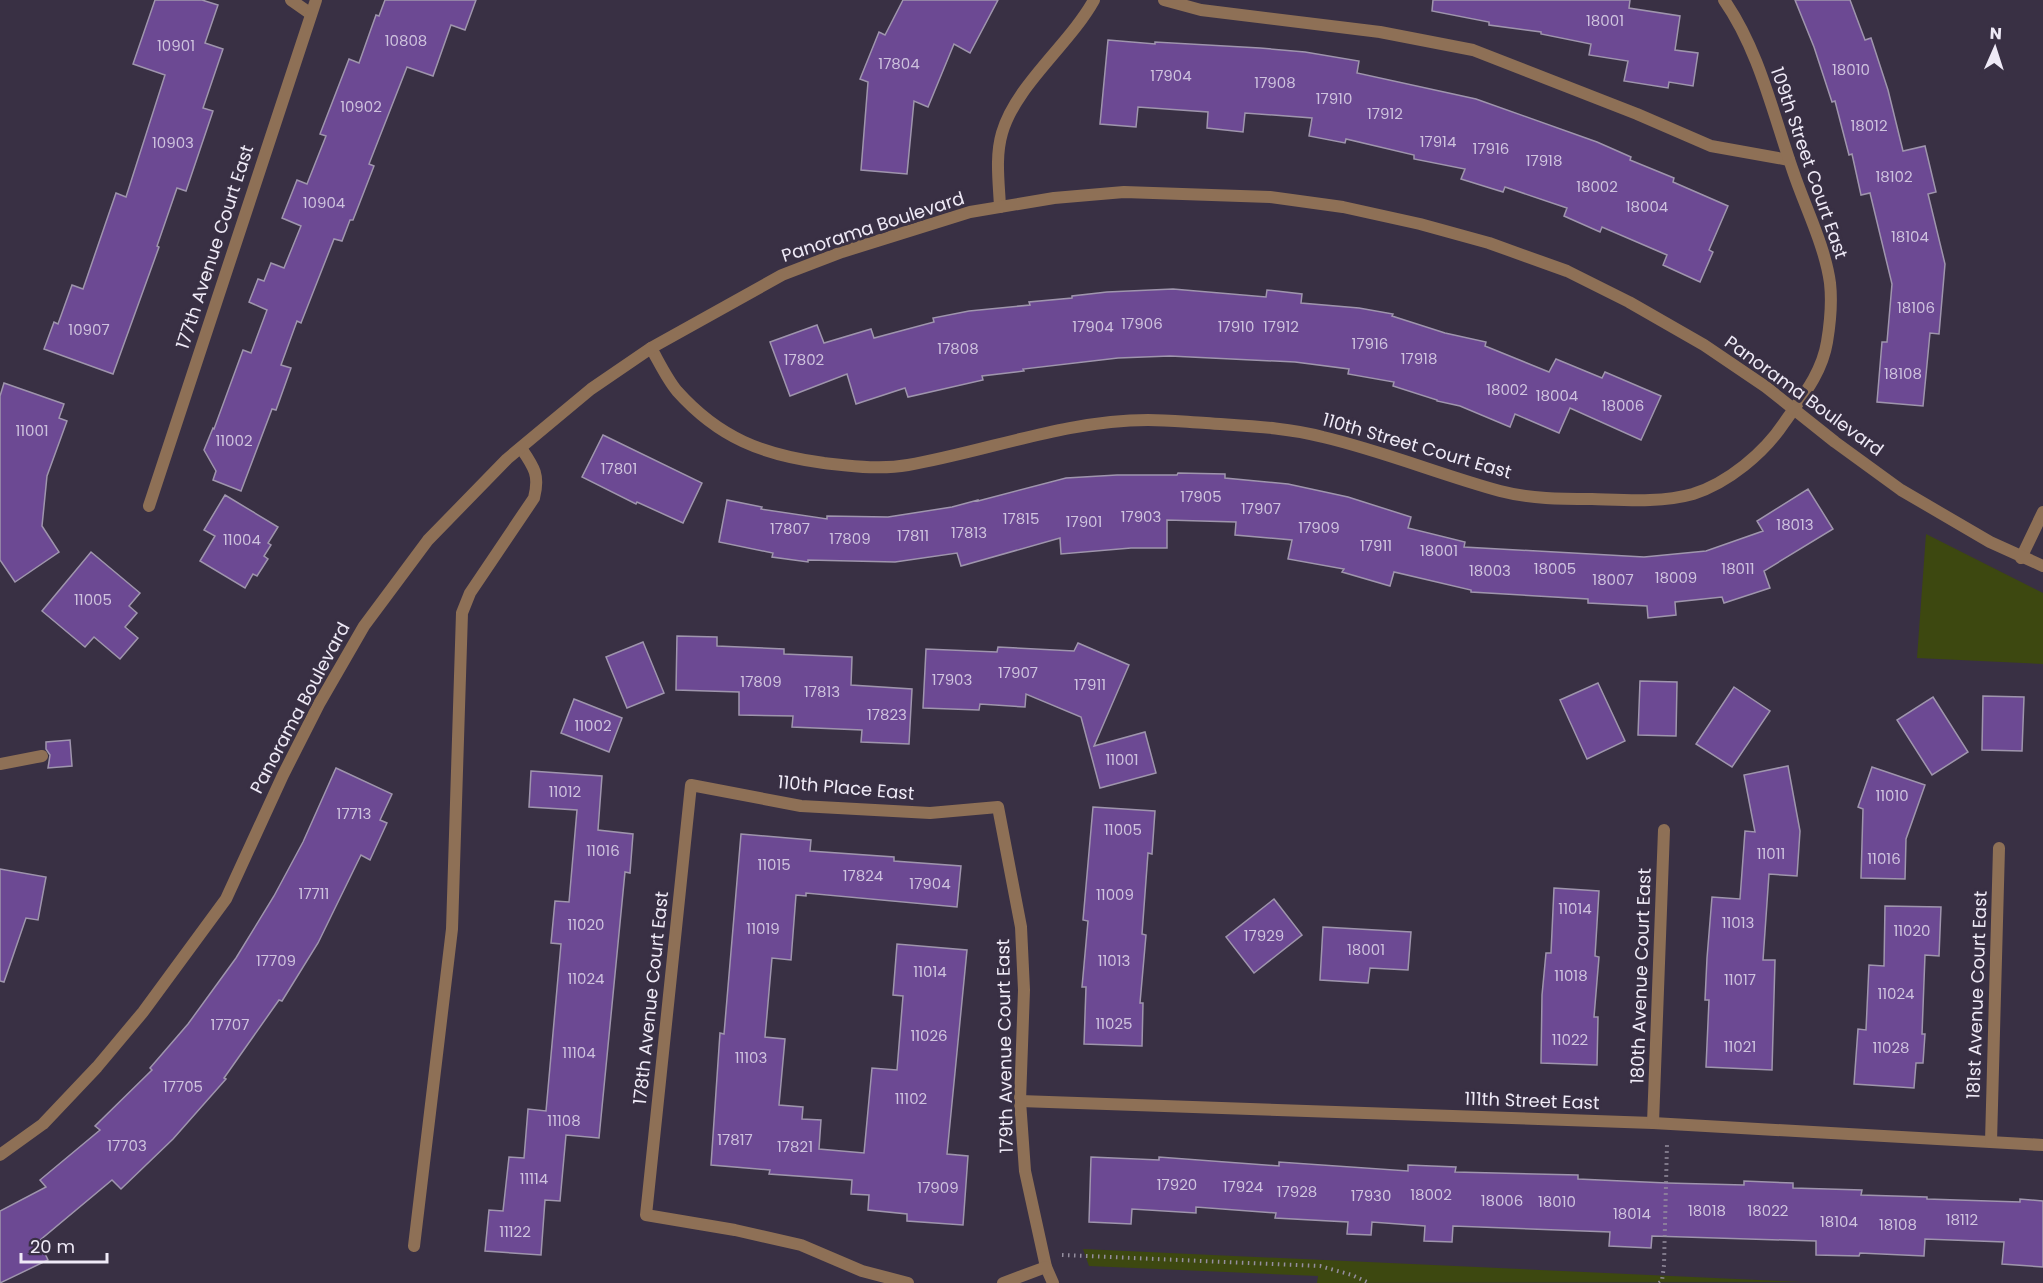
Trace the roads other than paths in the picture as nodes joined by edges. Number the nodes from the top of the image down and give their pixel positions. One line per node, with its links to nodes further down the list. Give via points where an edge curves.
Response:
1 (291, 0): 6 (street)
2 (316, 0): 6 (street, 177th Avenue Court East)
3 (1094, 0): 8 (street, via 1012,110 1002,133 998,159)
4 (1164, 0): 7 (street, via 1201,10 1380,32 1473,50 1711,146)
5 (1724, 0): 7 (street, 109th Street Court East, via 1756,65)
6 (311, 14): 12 (street, 177th Avenue Court East)
7 (1789, 160): 10 (street, 109th Street Court East, via 1820,244 1830,284 1825,357)
8 (1000, 207): 9 (street, Panorama Boulevard, via 970,212 782,275); 10 (street, Panorama Boulevard, via 1124,192 1270,197 1343,207 1420,224 1567,271 1704,345)
9 (651, 348): 10 (street, 110th Street Court East, via 675,389 738,441 776,454 860,467 905,465 1057,431 1146,420 1265,427 1320,436 1537,498 1660,499 1693,494 1736,471 1774,438); 11 (street, Panorama Boulevard, via 591,389)
10 (1794, 409): 14 (street, Panorama Boulevard, via 1900,490)
11 (521, 448): 26 (street, Panorama Boulevard, via 428,540 364,626 319,704 226,898 143,1012 43,1124); 27 (street, via 537,477 534,498 470,593 462,613 452,929)
12 (149, 506)
13 (2043, 512): 14 (street)
14 (2021, 558): 15 (street, Panorama Boulevard)
15 (2043, 566)
16 (42, 756): 17 (street)
17 (0, 764)
18 (692, 785): 19 (street, 110th Place East, via 801,806 930,813); 29 (street, 178th Avenue Court East, via 646,1215 801,1245 862,1271)
19 (998, 807): 22 (street, 179th Avenue Court East, via 1021,927 1024,990)
20 (1664, 830): 23 (street, 180th Avenue Court East)
21 (1999, 849): 24 (street, 181st Avenue Court East)
22 (1020, 1101): 23 (street, 111th Street East); 28 (street, 179th Avenue Court East, via 1025,1171)
23 (1653, 1123): 24 (street, 111th Street East)
24 (1991, 1142): 25 (street, 111th Street East)
25 (2043, 1145)
26 (0, 1155)
27 (414, 1246)
28 (1047, 1267): 30 (street); 31 (street, 179th Avenue Court East)
29 (908, 1283)
30 (1003, 1283)
31 (1053, 1283)

